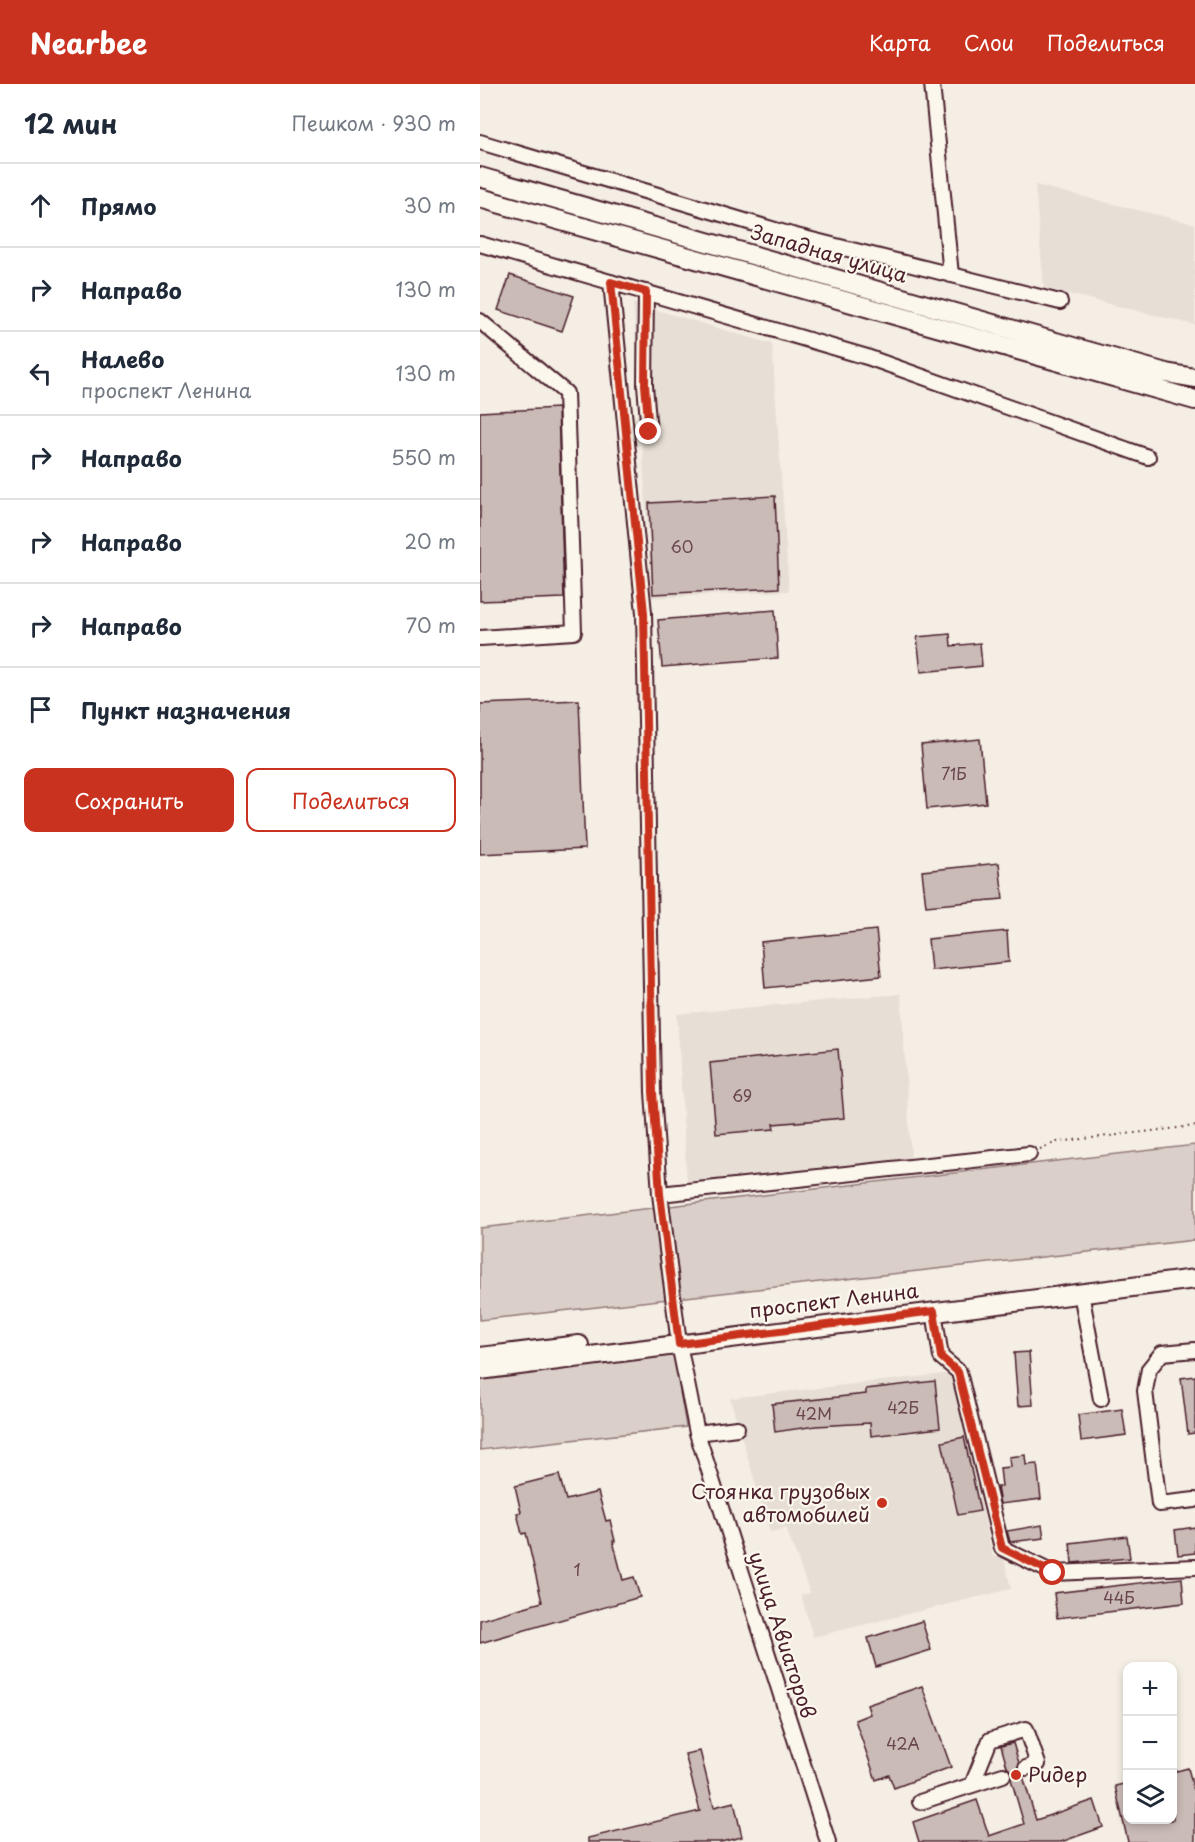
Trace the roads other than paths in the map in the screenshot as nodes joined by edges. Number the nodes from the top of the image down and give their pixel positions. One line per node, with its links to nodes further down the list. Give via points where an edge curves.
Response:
1 (932, 84): 6 (street)
2 (480, 142): 6 (street, via 792,235)
3 (480, 177): 12 (main road, Западная улица)
4 (480, 198): 12 (main road, Западная улица)
5 (480, 244): 7 (street)
6 (951, 275): 9 (street)
7 (611, 282): 8 (street); 19 (street, улица Авиаторов, via 644,613 653,1092)
8 (646, 292): 15 (street); 16 (street, via 867,357)
9 (1060, 302)
10 (480, 321): 17 (street, via 566,393 574,632)
11 (1195, 378): 12 (main road)
12 (1163, 382): 13 (main road); 14 (main road)
13 (1195, 394)
14 (1195, 400)
15 (649, 432)
16 (1148, 458)
17 (480, 638)
18 (1029, 1154): 19 (street)
19 (660, 1194): 24 (street, улица Авиаторов)
20 (1195, 1269): 24 (main road, проспект Ленина)
21 (1195, 1280): 22 (main road, проспект Ленина)
22 (1081, 1293): 23 (main road, проспект Ленина); 28 (street)
23 (934, 1311): 24 (main road, проспект Ленина); 32 (street, via 941,1357 958,1372 1002,1548 1053,1573)
24 (678, 1339): 26 (main road, проспект Ленина); 27 (main road, проспект Ленина); 30 (street, улица Авиаторов)
25 (1195, 1350): 31 (street, via 1162,1353 1149,1369 1145,1391 1159,1504)
26 (480, 1357)
27 (480, 1370)
28 (1101, 1399)
29 (737, 1428): 30 (street)
30 (697, 1433): 37 (street, улица Авиаторов)
31 (1195, 1500)
32 (1195, 1567)
33 (1026, 1768): 35 (street, via 1038,1764 1026,1730 990,1740)
34 (1004, 1774): 35 (street)
35 (972, 1785): 36 (street)
36 (920, 1803)
37 (828, 1842)

